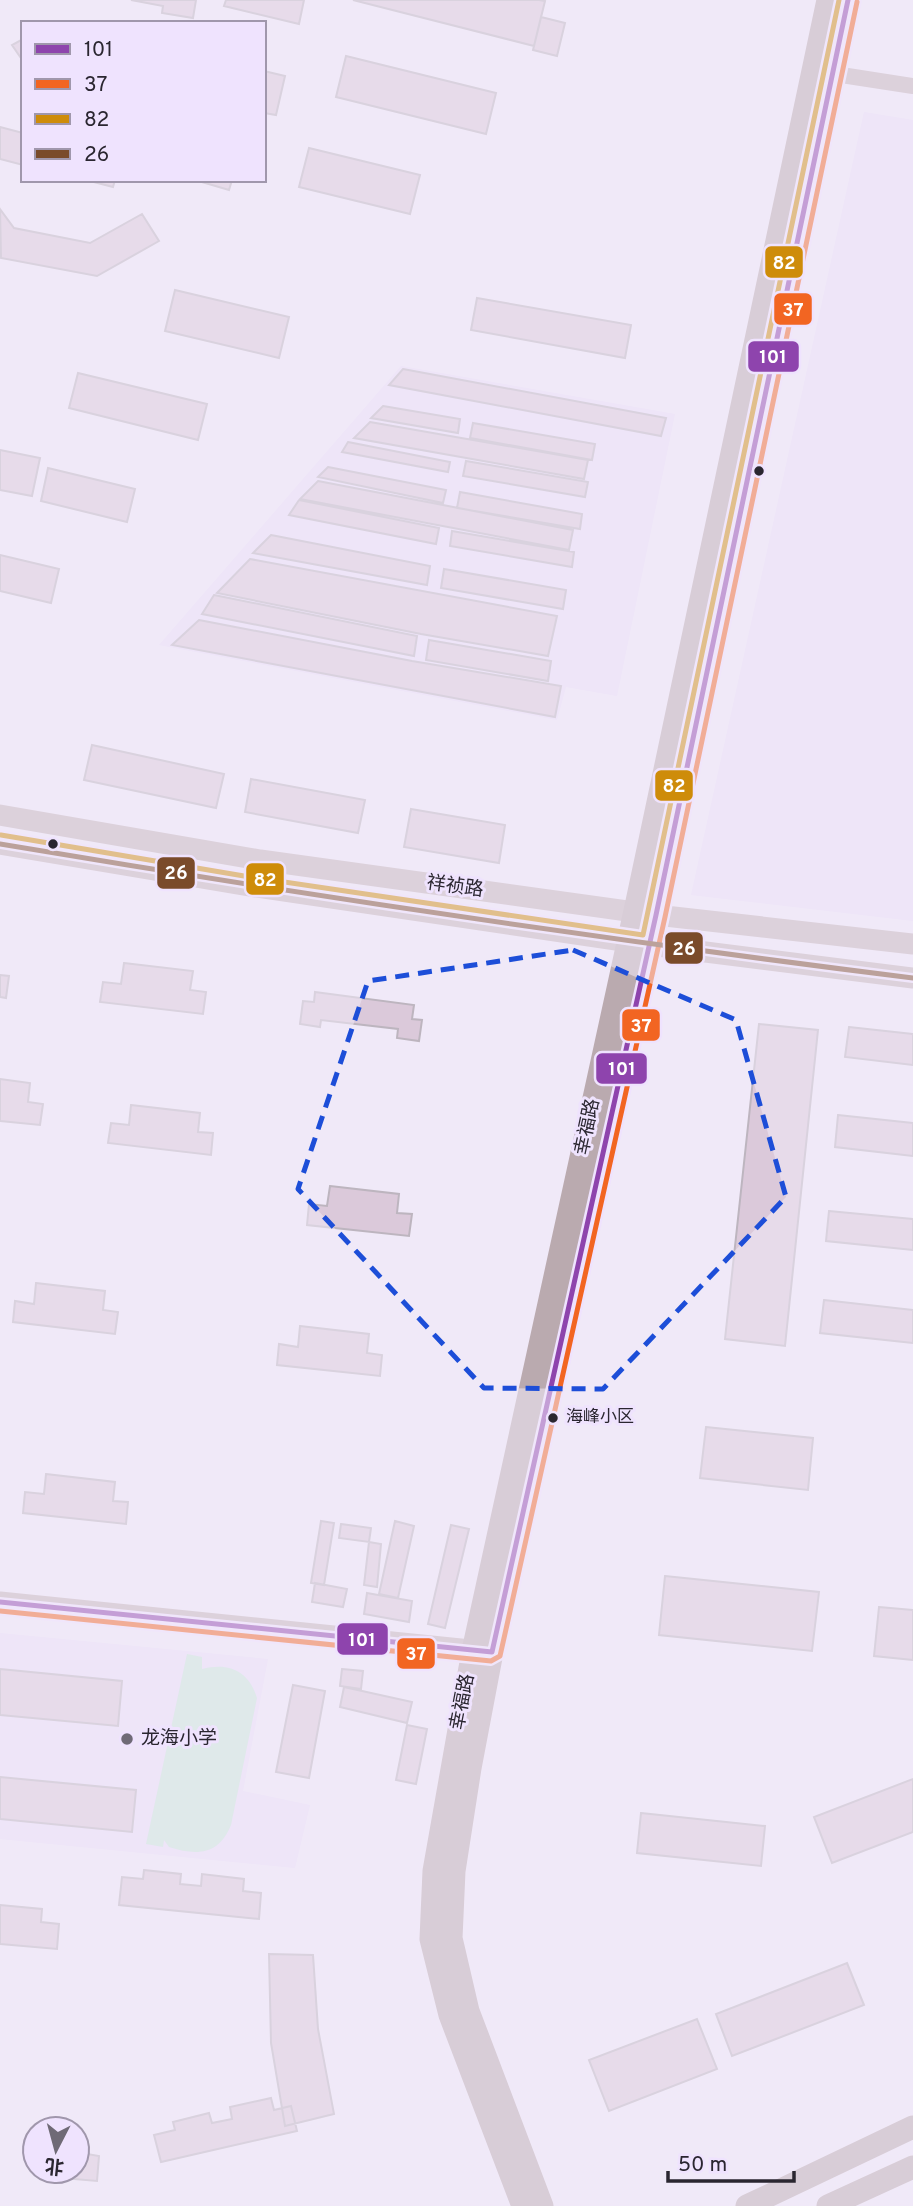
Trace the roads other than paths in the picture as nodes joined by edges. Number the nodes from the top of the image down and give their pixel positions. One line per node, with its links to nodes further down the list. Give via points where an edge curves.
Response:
1 (828, 0): 3 (main road, 幸福路)
2 (848, 0): 3 (main road, 幸福路)
3 (822, 72): 4 (street); 7 (main road, 幸福路)
4 (913, 86)
5 (0, 815): 7 (street, 祥祯路, via 260,860)
6 (0, 844): 8 (street, 祥祯路)
7 (645, 913): 8 (main road, 幸福路); 9 (street, 祥祯路)
8 (639, 944): 10 (street, 祥祯路); 12 (main road, 幸福路)
9 (913, 944)
10 (913, 978)
11 (0, 1602): 12 (street)
12 (482, 1651): 15 (main road, 幸福路, via 434,1871 431,1939 450,2015); 16 (main road, 幸福路, via 454,1871 451,1938 468,2011)
13 (913, 2127): 17 (main road)
14 (913, 2167): 18 (main road)
15 (523, 2206)
16 (542, 2206)
17 (747, 2206)
18 (828, 2206)

